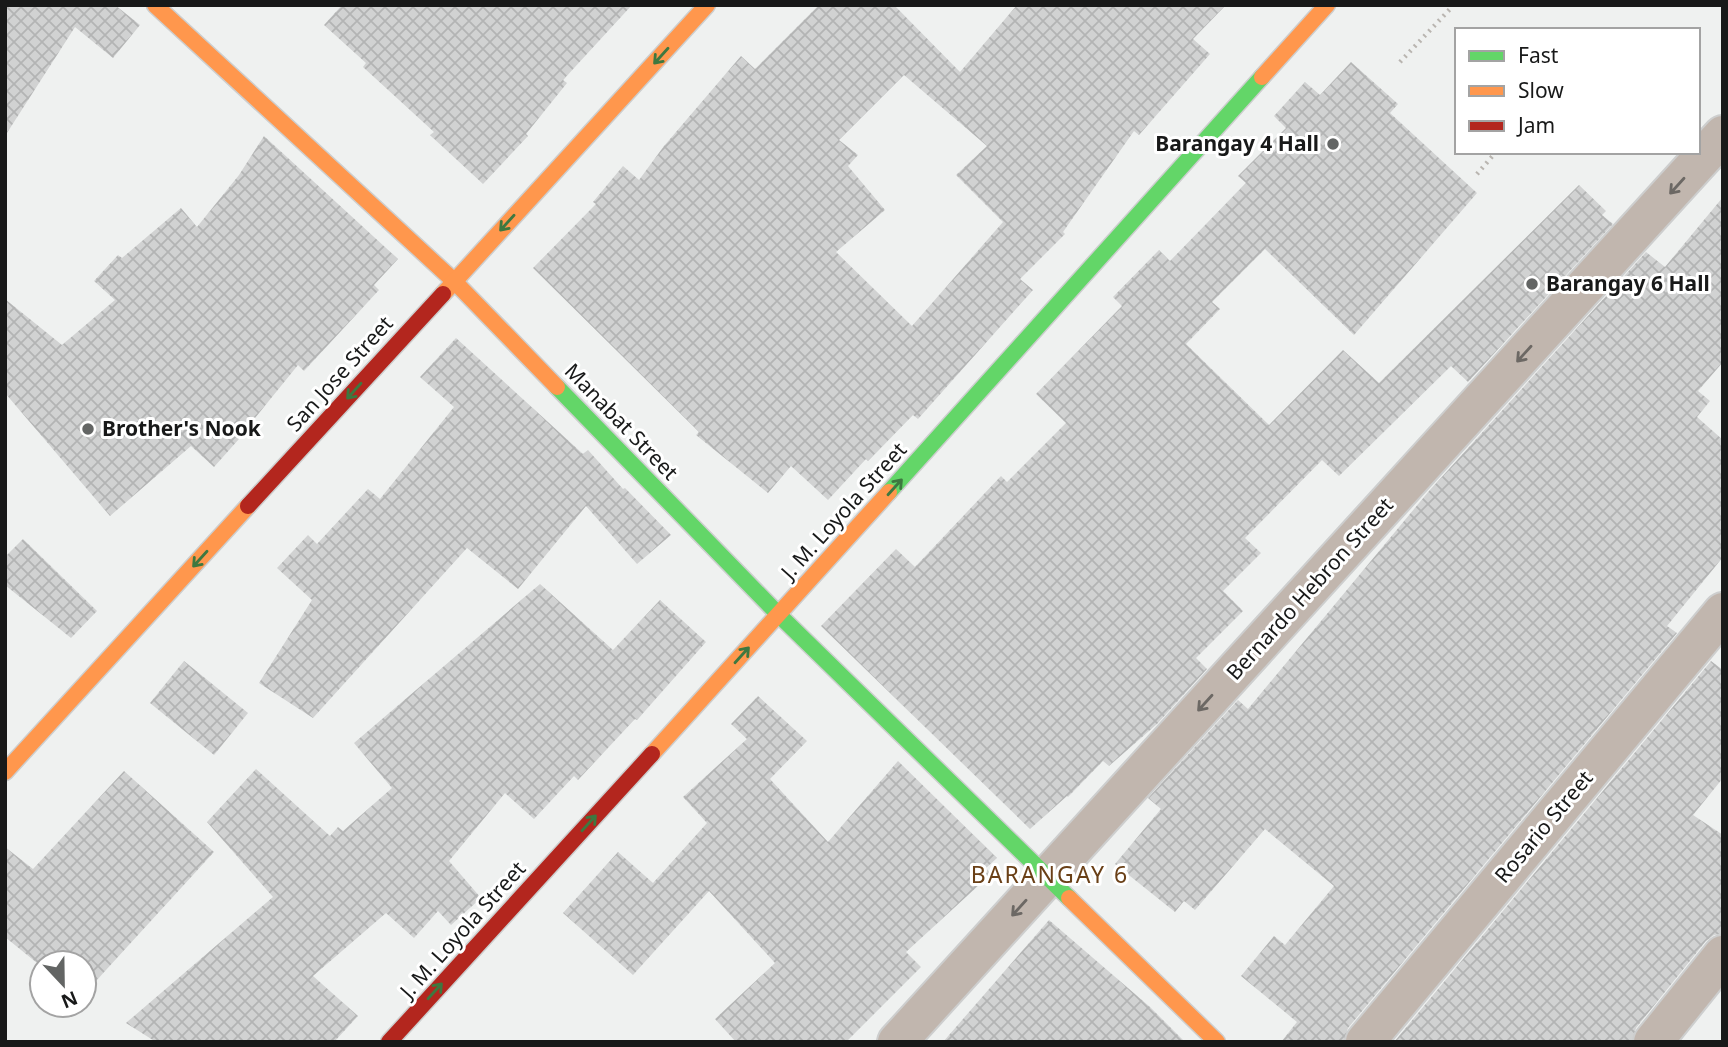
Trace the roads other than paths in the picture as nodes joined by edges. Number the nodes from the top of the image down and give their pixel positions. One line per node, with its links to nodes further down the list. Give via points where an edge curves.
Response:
1 (155, 5): 5 (main road, Manabat Street)
2 (707, 5): 5 (main road, San Jose Street, one-way to 5)
3 (1327, 5): 7 (main road, J. M. Loyola Street, one-way to 3)
4 (1723, 135): 9 (street, Bernardo Hebron Street, one-way to 9)
5 (454, 281): 7 (main road, Manabat Street); 8 (main road, San Jose Street, one-way to 8)
6 (1723, 612): 14 (street, Rosario Street)
7 (779, 615): 9 (main road, Manabat Street); 11 (main road, J. M. Loyola Street, one-way to 7)
8 (5, 772)
9 (1048, 876): 12 (street, Bernardo Hebron Street, one-way to 12); 13 (main road, Manabat Street)
10 (1723, 955): 15 (street)
11 (389, 1042)
12 (897, 1042)
13 (1217, 1042)
14 (1365, 1042)
15 (1653, 1042)

